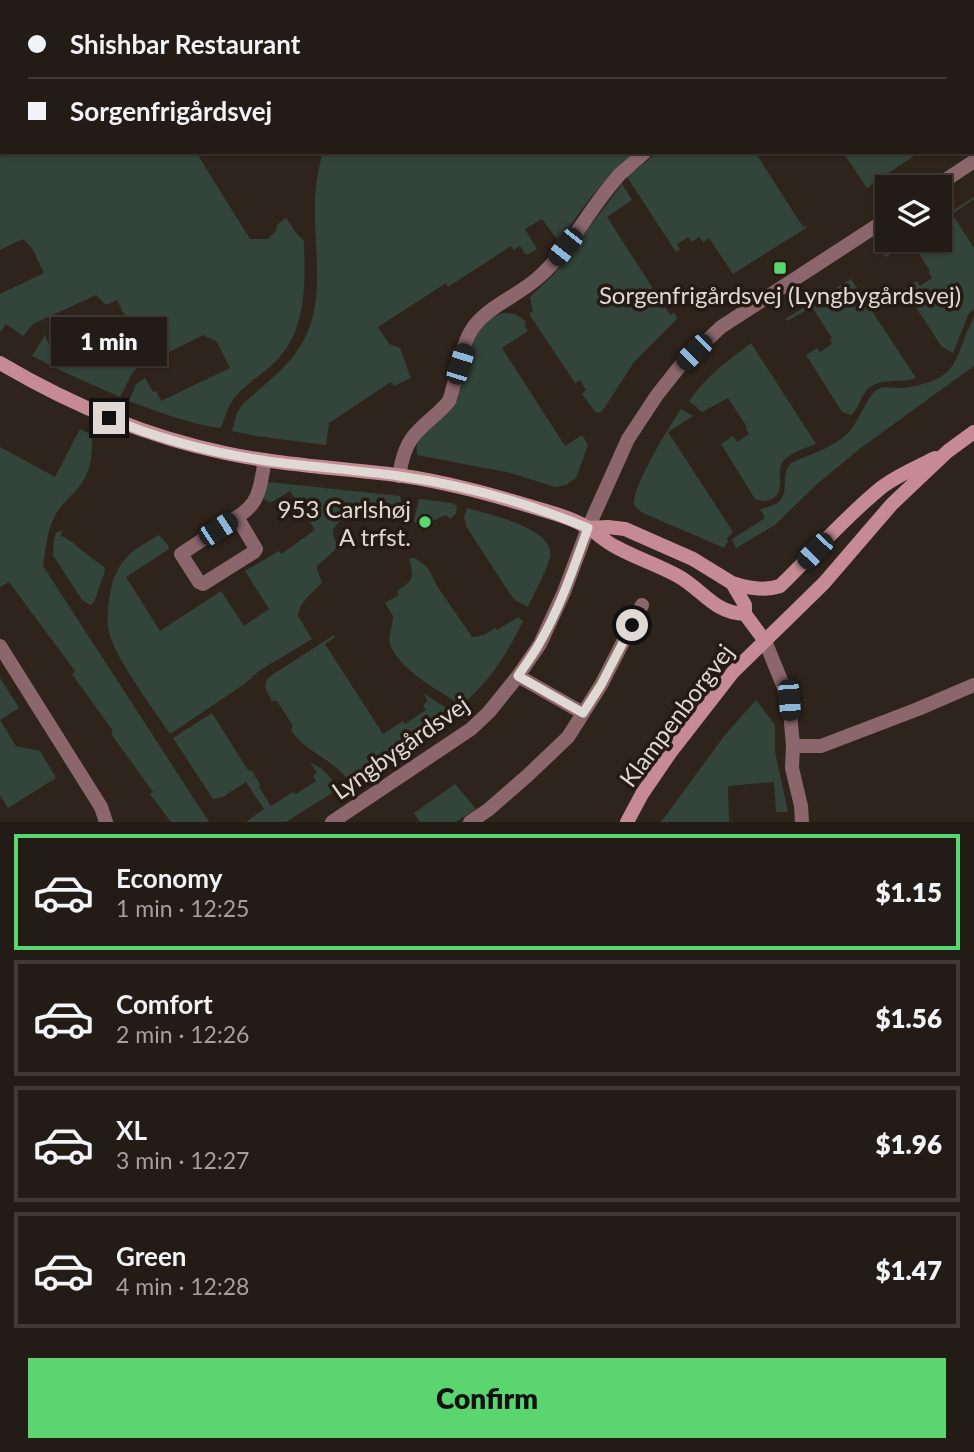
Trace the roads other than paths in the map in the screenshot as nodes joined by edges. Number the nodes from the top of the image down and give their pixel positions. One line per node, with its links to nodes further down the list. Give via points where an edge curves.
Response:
1 (643, 154): 9 (street, via 619,175 541,275 476,324 449,401 410,440)
2 (974, 161): 3 (street)
3 (952, 176)
4 (875, 227): 11 (street, Lyngbygårdsvej, via 721,327 680,366 628,439)
5 (0, 363): 8 (street, via 116,422)
6 (974, 432): 7 (street, Klampenborgvej)
7 (948, 451): 12 (street, via 882,488 780,586); 15 (street, Klampenborgvej, via 892,504 824,583)
8 (265, 460): 9 (street); 10 (street, via 256,500)
9 (398, 476): 11 (street, via 464,487)
10 (237, 517): 10 (street, via 256,549 203,584 199,582 181,554)
11 (588, 528): 12 (street, via 608,527 640,535); 14 (street, via 617,548 677,575 714,605); 17 (street, Lyngbygårdsvej, via 549,625)
12 (732, 583): 14 (street)
13 (642, 605): 19 (street)
14 (745, 614): 15 (street)
15 (765, 641): 20 (street, via 789,700); 24 (street, Klampenborgvej, via 733,672 670,753)
16 (0, 646): 21 (street)
17 (518, 676): 19 (street); 22 (street, Lyngbygårdsvej, via 471,729)
18 (974, 685): 20 (street, via 821,746)
19 (583, 713): 23 (street, via 560,746)
20 (793, 746): 25 (street, via 792,768)
21 (106, 822)
22 (332, 822)
23 (470, 822)
24 (627, 822)
25 (802, 822)

